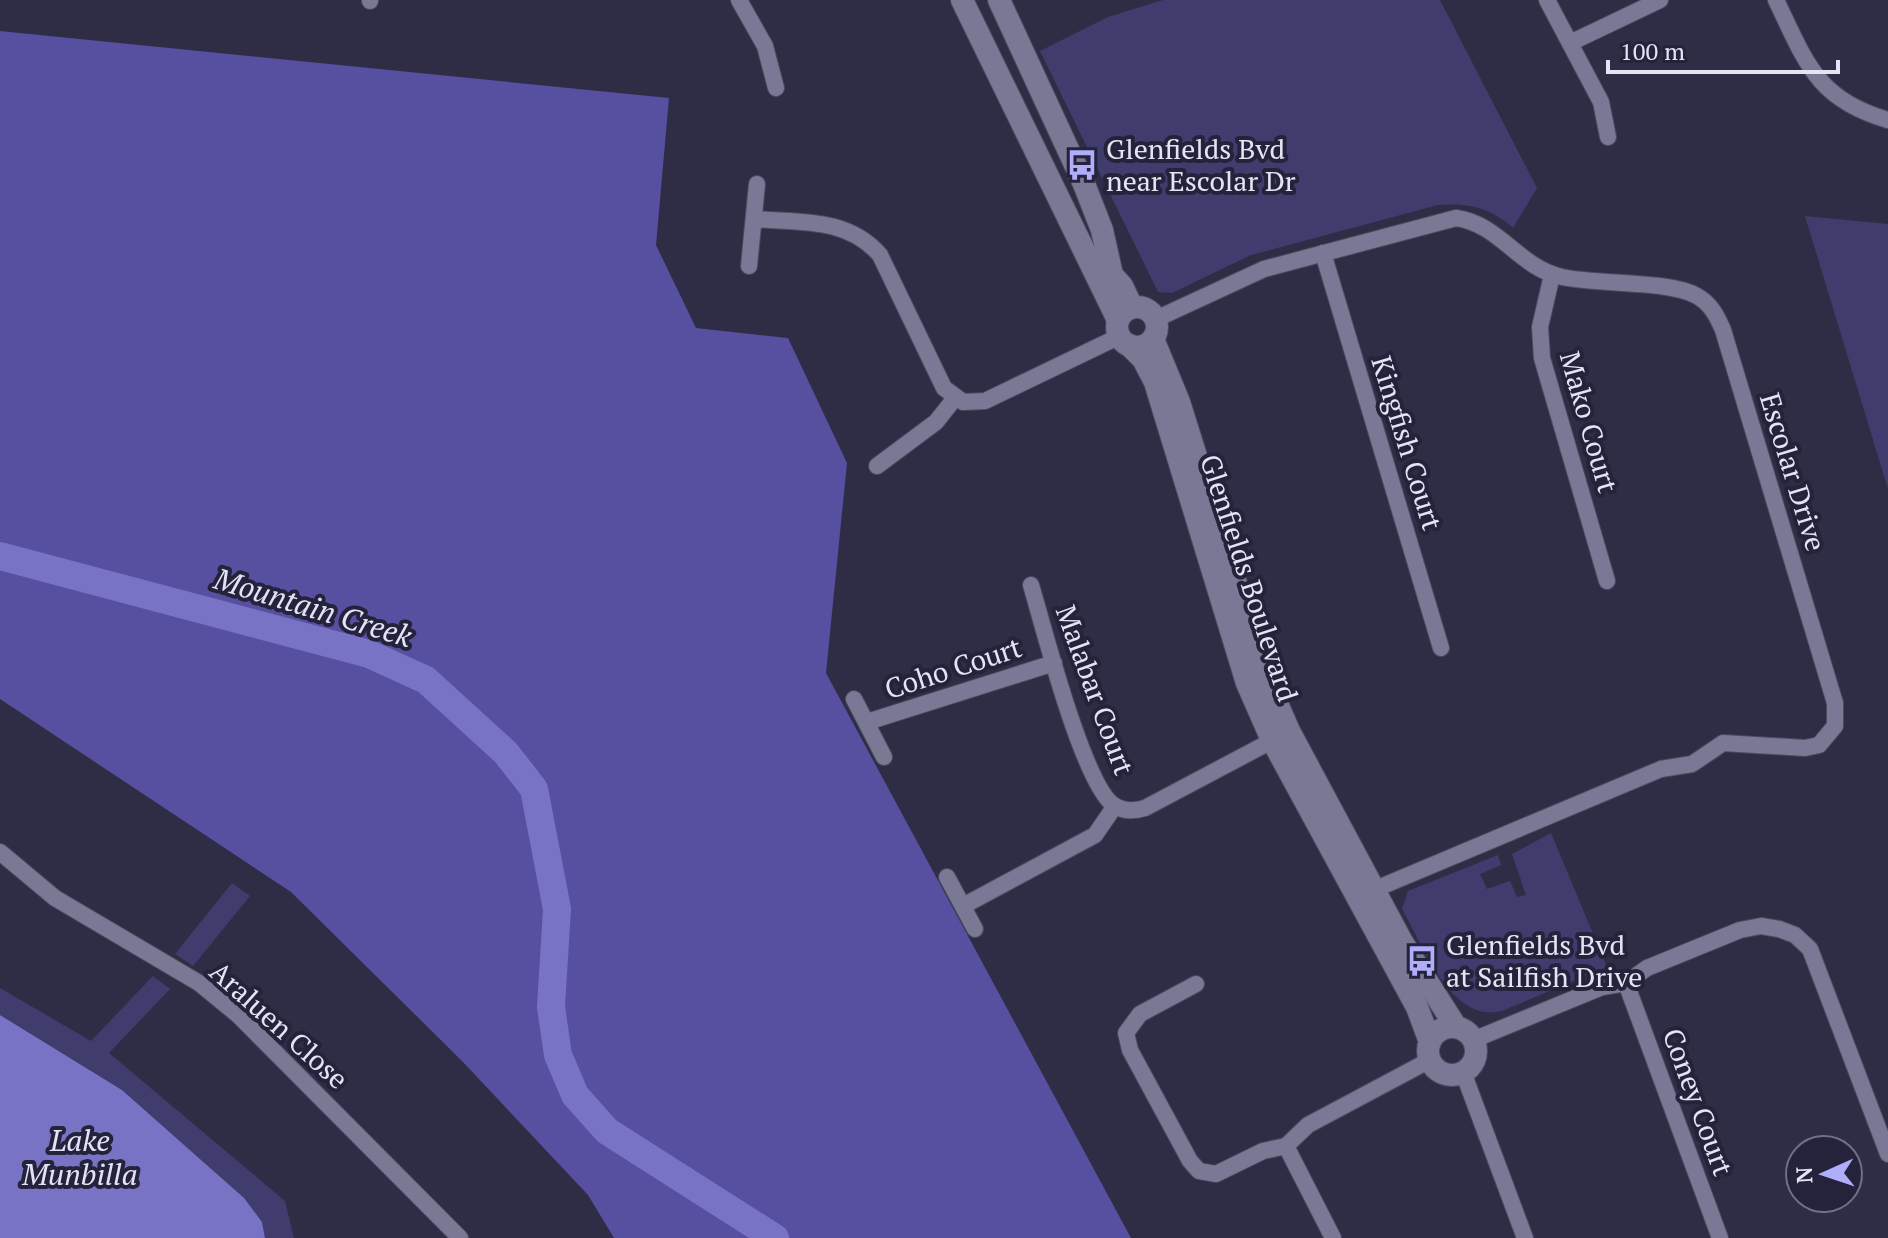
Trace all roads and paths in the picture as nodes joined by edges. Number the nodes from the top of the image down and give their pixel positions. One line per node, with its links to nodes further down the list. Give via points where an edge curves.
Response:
1 (739, 0): 8 (street, via 765,46)
2 (962, 0): 16 (street, Glenfields Boulevard)
3 (999, 0): 16 (street, Glenfields Boulevard, via 1102,230 1112,275 1122,286)
4 (1547, 0): 7 (street)
5 (1660, 0): 7 (street)
6 (1776, 0): 9 (street, via 1805,61 1830,93 1858,111)
7 (1570, 43): 10 (street, via 1601,102)
8 (776, 88)
9 (1888, 120)
10 (1608, 137)
11 (757, 184): 12 (street)
12 (754, 219): 14 (street); 18 (street, via 833,226 865,239 880,255 944,388)
13 (1323, 253): 15 (street, Escolar Drive, via 1456,218 1483,226 1525,261); 17 (street, Escolar Drive, via 1252,273); 22 (street, Kingfish Court)
14 (749, 266)
15 (1552, 275): 20 (street, Mako Court, via 1540,327 1542,358); 31 (street, Escolar Drive, via 1687,292 1713,310 1835,703 1835,726 1819,745 1805,748 1723,743 1692,764 1661,769)
16 (1125, 327): 17 (street, via 1143,346); 17 (street, via 1148,310); 18 (street, via 985,401); 26 (street, Glenfields Boulevard, via 1155,382 1247,683)
17 (1155, 329): 26 (street, Glenfields Boulevard)
18 (955, 398): 19 (street, via 936,422)
19 (877, 466)
20 (1607, 581)
21 (1031, 585): 23 (street, Malabar Court)
22 (1441, 648)
23 (1054, 663): 25 (street, Coho Court); 28 (street, Malabar Court, via 1085,756)
24 (854, 699): 25 (street, Coho Court)
25 (867, 722): 27 (street, Coho Court)
26 (1281, 736): 28 (street, Malabar Court, via 1145,808); 31 (street, Glenfields Boulevard)
27 (884, 757)
28 (1115, 806): 32 (street, via 1095,835)
29 (0, 852): 41 (street, Araluen Close, via 55,898 199,983 238,1015)
30 (947, 877): 32 (street)
31 (1365, 893): 36 (street, Glenfields Boulevard); 37 (street, Glenfields Boulevard, via 1417,1007)
32 (963, 906): 33 (street)
33 (975, 929)
34 (1626, 983): 36 (street); 40 (street, via 1647,968 1740,930 1761,926 1795,935 1810,949); 44 (street, Coney Court)
35 (1196, 984): 39 (street, via 1140,1014 1126,1033 1130,1050 1190,1161 1199,1171 1216,1174 1254,1154)
36 (1465, 1034): 37 (street, via 1440,1030); 38 (street, via 1474,1059)
37 (1430, 1051): 38 (street, via 1441,1072); 39 (street, via 1308,1125)
38 (1463, 1072): 43 (street)
39 (1286, 1146): 42 (street)
40 (1888, 1154)
41 (460, 1238)
42 (1333, 1238)
43 (1525, 1238)
44 (1720, 1238)

